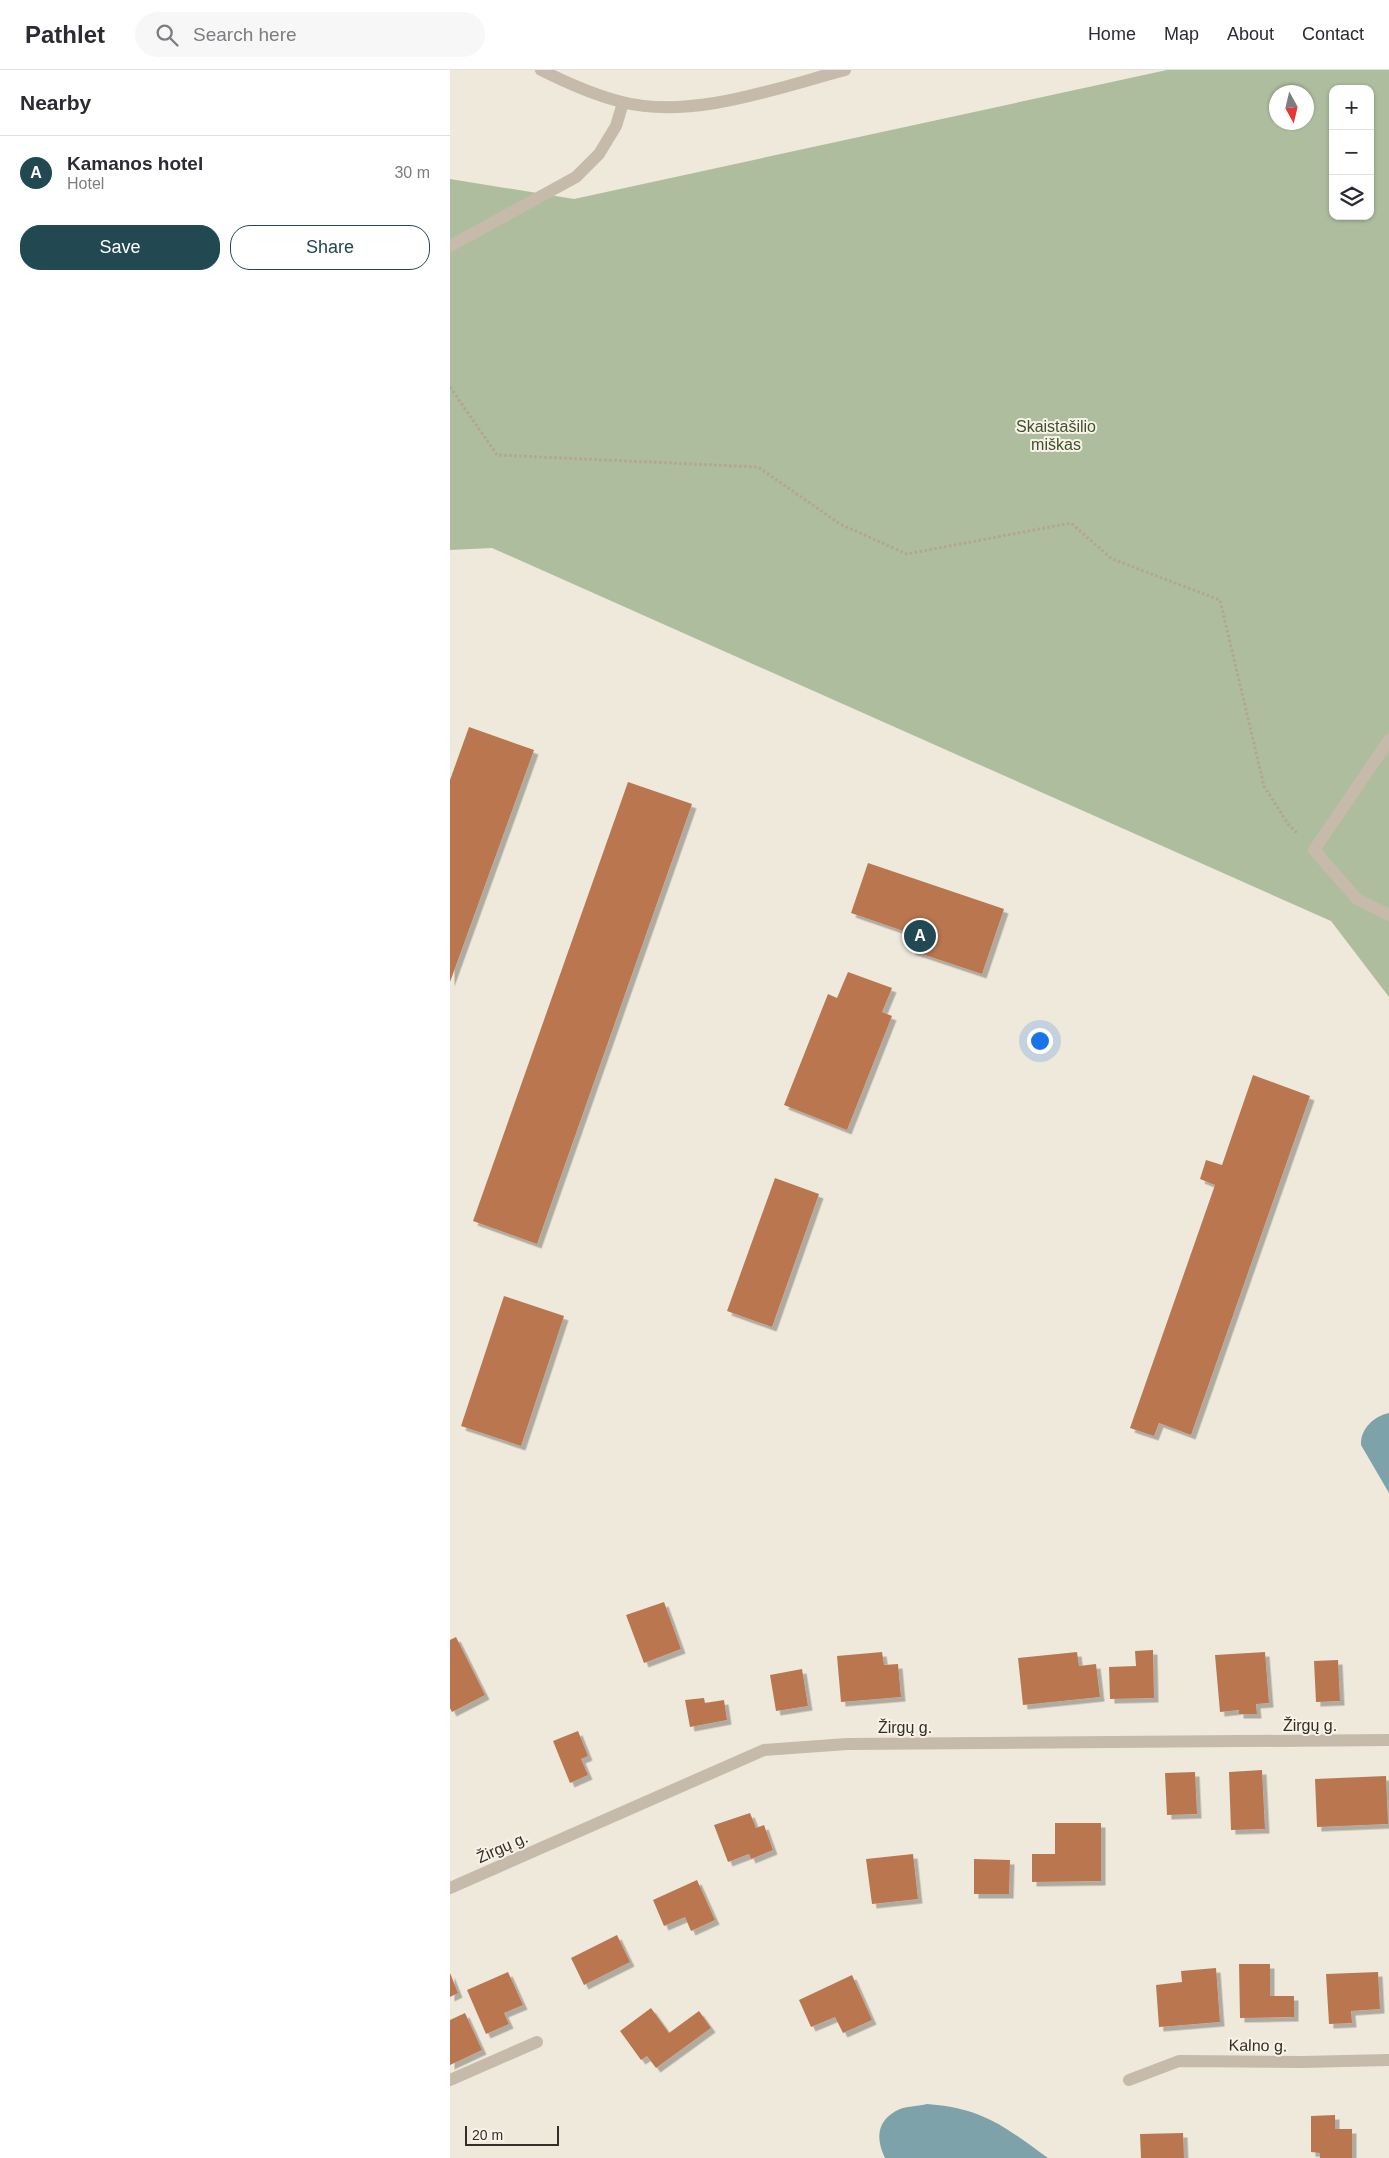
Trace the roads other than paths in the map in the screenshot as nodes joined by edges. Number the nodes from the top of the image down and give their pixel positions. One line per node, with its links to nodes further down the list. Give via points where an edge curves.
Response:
1 (541, 70): 3 (street, via 578,88)
2 (845, 70): 3 (street, via 722,102 672,108)
3 (623, 103): 4 (street, via 616,126 599,154 576,177)
4 (450, 246)
5 (1389, 740): 6 (street, via 1314,850 1357,899)
6 (1389, 915)
7 (1389, 1740): 8 (street, Žirgų g., via 847,1744 764,1750)
8 (450, 1888)
9 (537, 2042): 11 (street)
10 (1389, 2060): 12 (street, Kalno g., via 1179,2061)
11 (450, 2080)
12 (1129, 2080)

